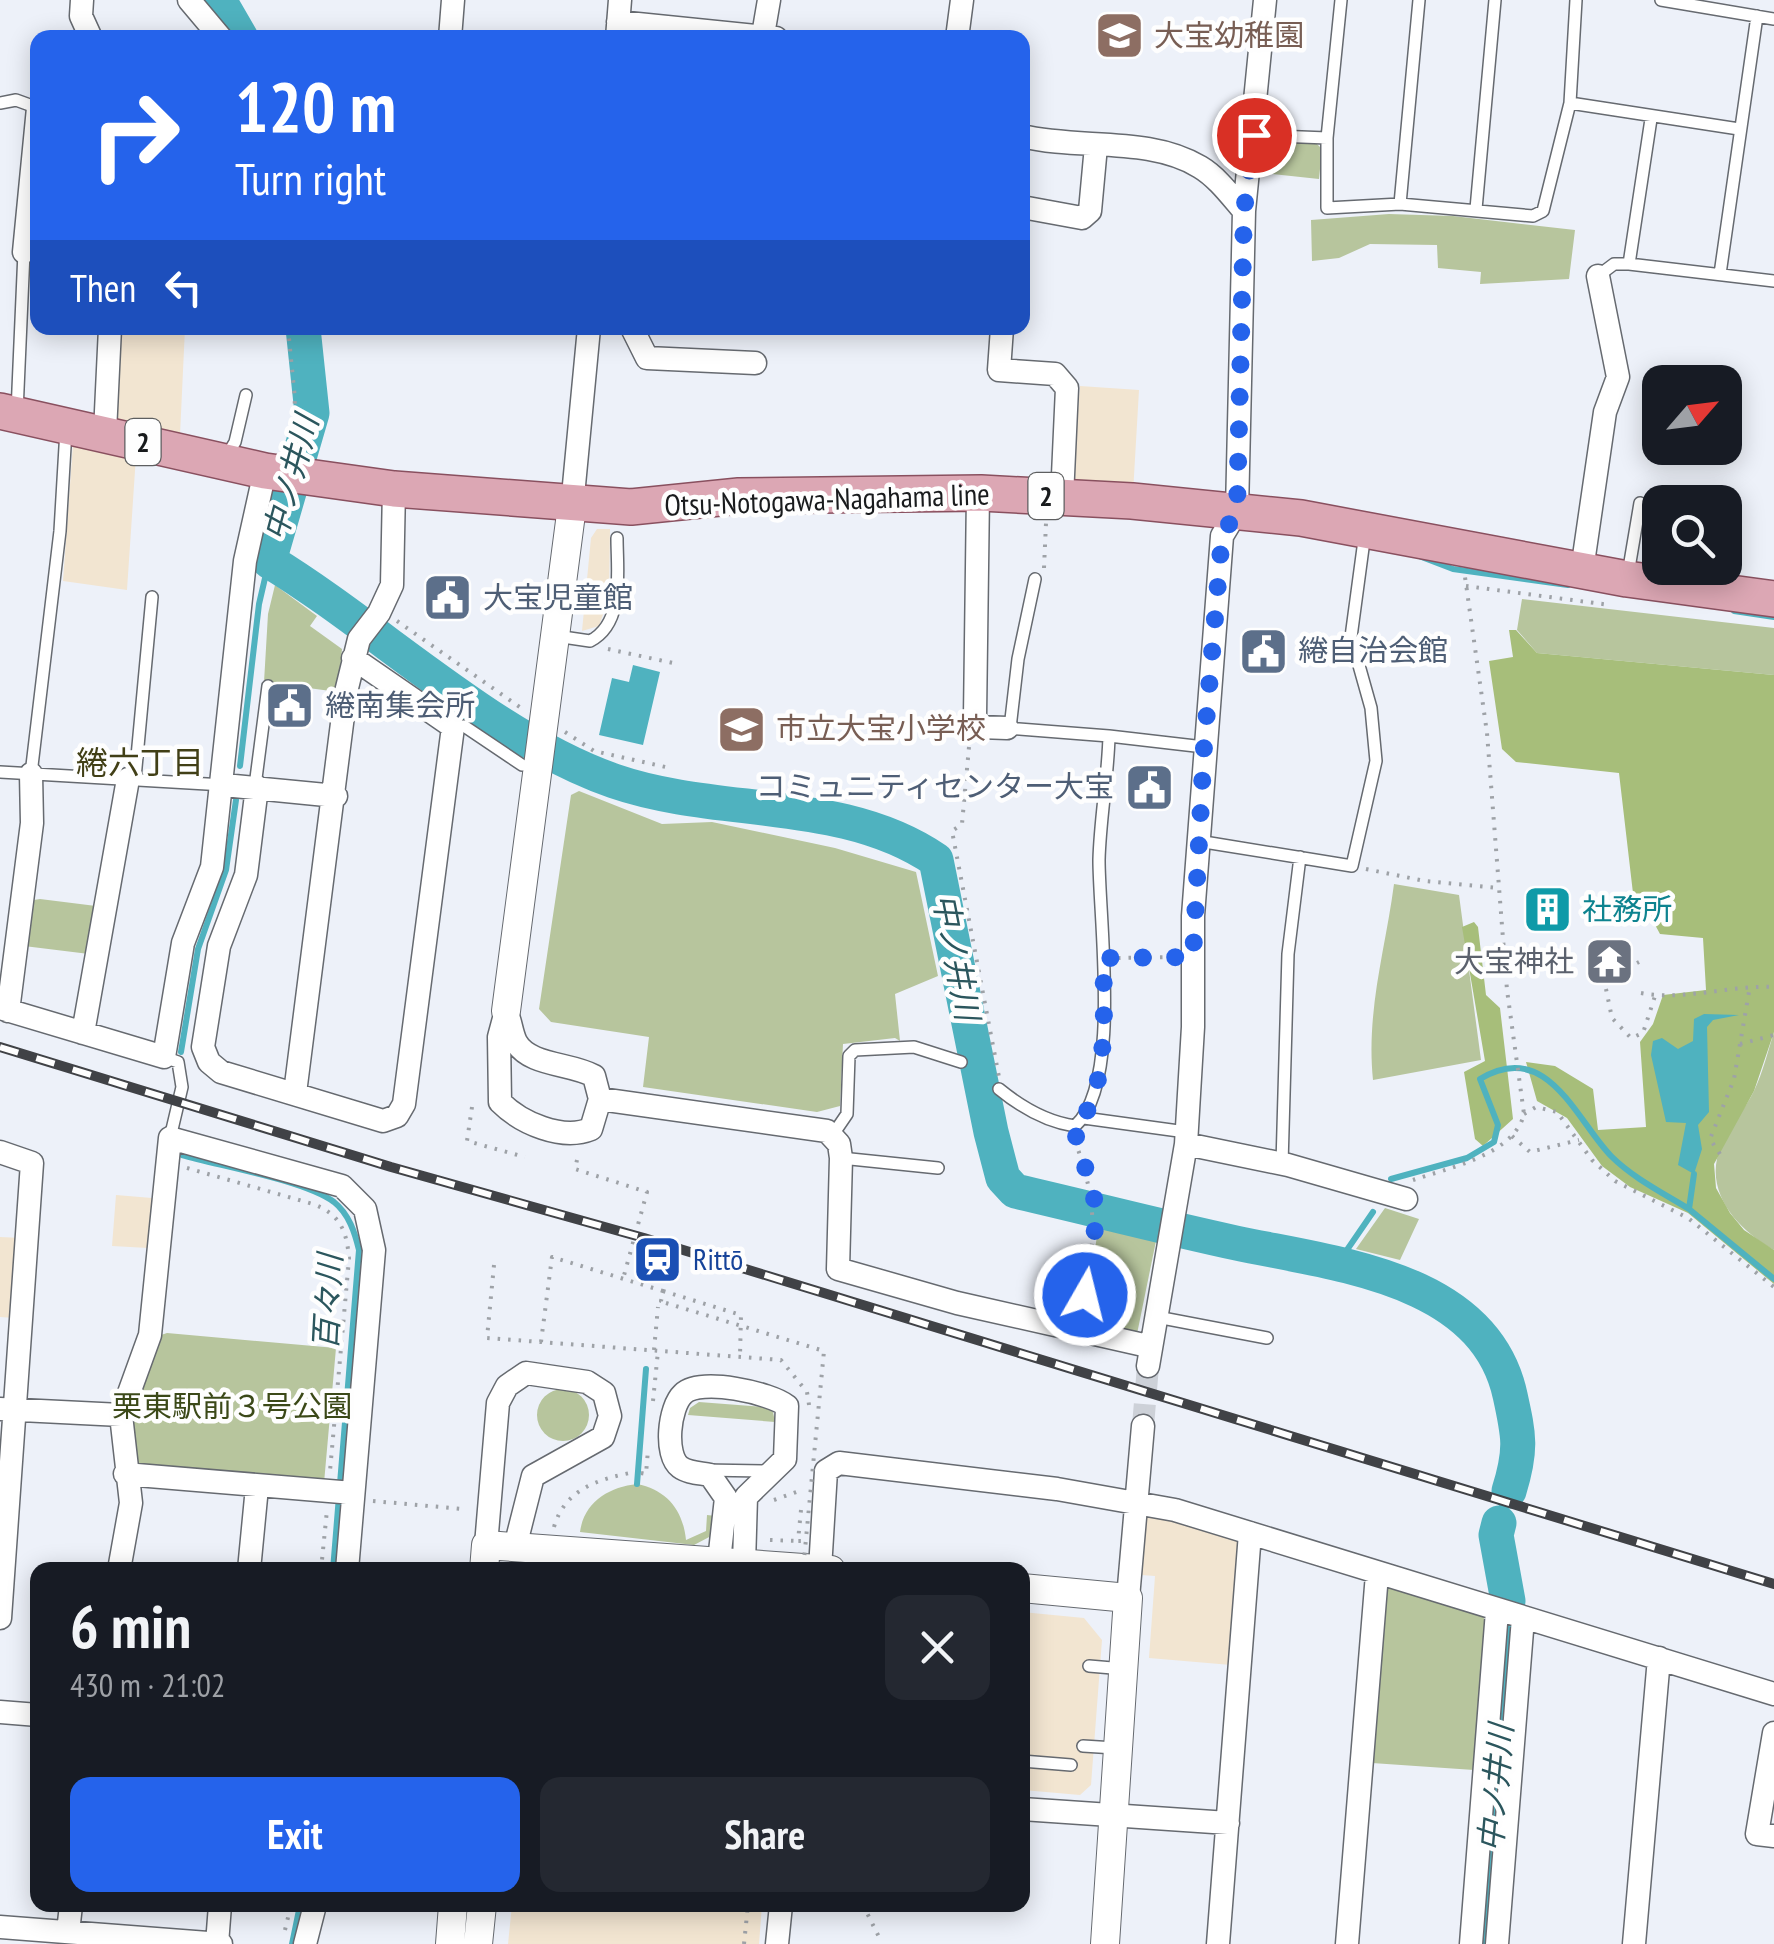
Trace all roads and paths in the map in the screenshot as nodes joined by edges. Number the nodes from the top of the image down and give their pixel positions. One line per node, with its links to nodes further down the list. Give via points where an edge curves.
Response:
1 (82, 0): 15 (street)
2 (189, 0): 16 (street)
3 (453, 0): 17 (street)
4 (768, 0): 19 (street)
5 (962, 0): 20 (street)
6 (1266, 0): 26 (street)
7 (1341, 0): 28 (lane)
8 (1419, 0): 31 (lane)
9 (1495, 0): 33 (lane)
10 (1576, 0): 22 (lane)
11 (1662, 0): 12 (lane)
12 (1757, 16): 13 (lane); 25 (lane)
13 (1774, 19)
14 (618, 20): 18 (street)
15 (87, 30)
16 (214, 30)
17 (451, 30)
18 (712, 30)
19 (769, 30)
20 (958, 30)
21 (0, 103): 23 (lane)
22 (1570, 103): 24 (lane); 33 (lane, via 1543,210 1533,216)
23 (30, 105)
24 (1651, 119): 25 (lane); 36 (lane)
25 (1739, 129): 37 (lane)
26 (1254, 135): 28 (lane); 34 (street)
27 (1030, 137): 29 (street)
28 (1327, 138): 31 (lane, via 1327,208)
29 (1096, 146): 32 (street, via 1090,210 1082,218); 34 (street, via 1145,148 1197,164)
30 (30, 190): 35 (street)
31 (1400, 204): 33 (lane)
32 (1030, 208)
33 (1476, 209)
34 (1244, 211): 57 (street)
35 (24, 252): 47 (lane)
36 (1629, 264): 37 (lane); 38 (lane, via 1614,264)
37 (1720, 274): 39 (lane)
38 (1598, 276): 60 (street, via 1618,377 1606,412)
39 (1774, 281)
40 (110, 335): 49 (street)
41 (289, 335): 51 (path, via 295,425)
42 (587, 335): 56 (street)
43 (635, 335): 45 (street, via 646,358)
44 (1002, 335): 54 (street, via 999,370 1055,374 1067,388)
45 (755, 362)
46 (246, 395): 50 (lane)
47 (8, 413): 48 (main road, Otsu-Notogawa-Nagahama line / 2)
48 (66, 426): 49 (main road, Otsu-Notogawa-Nagahama line / 2); 81 (lane)
49 (104, 432): 50 (main road, Otsu-Notogawa-Nagahama line / 2)
50 (224, 461): 51 (main road, Otsu-Notogawa-Nagahama line / 2)
51 (287, 474): 52 (main road, Otsu-Notogawa-Nagahama line / 2); 83 (street, via 245,561)
52 (394, 489): 56 (main road, Otsu-Notogawa-Nagahama line / 2); 66 (street, via 392,585)
53 (978, 493): 54 (main road, Otsu-Notogawa-Nagahama line / 2); 56 (main road, Otsu-Notogawa-Nagahama line / 2); 73 (street)
54 (1054, 496): 57 (main road, Otsu-Notogawa-Nagahama line / 2); 62 (path, via 1044,572)
55 (1640, 503): 61 (lane)
56 (572, 506): 67 (street)
57 (1237, 511): 58 (main road, Otsu-Notogawa-Nagahama line / 2); 77 (street, via 1222,536)
58 (1366, 528): 60 (main road, Otsu-Notogawa-Nagahama line / 2); 88 (lane, via 1351,637 1371,708 1376,761)
59 (618, 538): 68 (lane, via 610,624)
60 (1582, 570): 61 (main road, Otsu-Notogawa-Nagahama line / 2)
61 (1627, 578): 65 (main road, Otsu-Notogawa-Nagahama line / 2)
62 (1035, 579): 75 (lane)
63 (1465, 579): 89 (path, via 1488,733)
64 (152, 598): 82 (lane)
65 (1774, 600)
66 (380, 611): 69 (street); 72 (path)
67 (556, 636): 68 (lane); 72 (street)
68 (590, 642): 70 (path)
69 (356, 648): 74 (street); 85 (street)
70 (673, 663)
71 (268, 686): 84 (lane)
72 (546, 723): 78 (street); 79 (path, via 594,751)
73 (978, 724): 75 (street); 104 (path, via 971,730 962,824 952,831)
74 (453, 727): 78 (lane, via 464,726); 105 (street, via 404,1104 383,1121)
75 (1008, 728): 76 (lane)
76 (1109, 736): 77 (lane); 91 (lane, via 1100,854)
77 (1204, 747): 86 (street)
78 (531, 765): 98 (street)
79 (670, 768)
80 (0, 772): 81 (lane)
81 (31, 774): 82 (lane); 97 (street, via 32,823)
82 (132, 778): 83 (lane); 99 (street)
83 (224, 785): 84 (street); 102 (street, via 212,866 183,944)
84 (256, 786): 85 (street); 105 (street, via 246,876 219,946 203,1047 222,1072)
85 (336, 796): 105 (street)
86 (1198, 841): 87 (lane); 90 (street)
87 (1300, 857): 88 (lane); 120 (lane, via 1288,954)
88 (1352, 866): 89 (path)
89 (1499, 888): 108 (path)
90 (1193, 957): 91 (path); 112 (street)
91 (1103, 958): 109 (lane, via 1102,1059)
92 (1750, 986): 93 (path); 96 (path); 101 (path)
93 (1774, 986)
94 (1606, 989): 96 (path, via 1612,1018 1630,1038 1642,1033)
95 (1640, 994): 96 (path)
96 (1655, 996)
97 (4, 1010): 99 (street)
98 (506, 1012): 106 (street, via 521,1050 594,1076); 106 (street, via 498,1036 497,1088 511,1113 558,1131 582,1132 597,1119)
99 (83, 1033): 102 (street)
100 (1774, 1035): 101 (path)
101 (1740, 1044): 116 (path, via 1710,1139)
102 (164, 1057): 111 (lane, via 178,1062 182,1080)
103 (961, 1062): 114 (lane, via 914,1047 855,1050)
104 (1001, 1090): 109 (lane, via 1036,1114)
105 (295, 1092)
106 (600, 1099): 114 (street, via 827,1131)
107 (472, 1108): 117 (path, via 467,1141)
108 (1524, 1114): 110 (path); 113 (path, via 1536,1107 1556,1112)
109 (1078, 1122): 112 (lane); 129 (path, via 1096,1222)
110 (1512, 1136): 113 (path, via 1530,1152); 122 (path, via 1478,1158 1392,1187)
111 (170, 1138): 119 (street); 143 (street, via 342,1186 366,1209 374,1250)
112 (1186, 1138): 120 (street); 128 (street)
113 (1579, 1140): 125 (path, via 1616,1180 1688,1218)
114 (836, 1147): 121 (lane); 129 (street, via 838,1269)
115 (0, 1152): 135 (street, via 32,1163)
116 (1720, 1154)
117 (525, 1156)
118 (577, 1160): 124 (path, via 576,1169 647,1192)
119 (164, 1161): 136 (street, via 150,1334); 143 (path, via 327,1209 343,1228 349,1259)
120 (1282, 1164): 122 (street)
121 (938, 1168)
122 (1397, 1196)
123 (494, 1266): 131 (path, via 487,1338)
124 (624, 1279): 126 (path); 131 (path, via 552,1257)
125 (1774, 1288)
126 (663, 1291): 133 (path, via 741,1314); 157 (path, bridge, via 661,1301 824,1351)
127 (658, 1306): 132 (path)
128 (1156, 1318): 129 (street, via 1148,1356); 130 (lane)
129 (1080, 1332)
130 (1268, 1338)
131 (541, 1342): 132 (path)
132 (654, 1350): 133 (path)
133 (740, 1356): 134 (path)
134 (788, 1366)
135 (7, 1410): 136 (street); 163 (street)
136 (121, 1415): 141 (street)
137 (1143, 1426): 144 (street)
138 (770, 1471): 140 (lane); 140 (street, via 785,1458 786,1406 773,1394 712,1388 683,1393 674,1410 672,1454 676,1464); 156 (street, via 746,1497)
139 (635, 1472): 147 (path, via 574,1494 560,1505)
140 (696, 1472): 155 (street, via 710,1476 726,1498)
141 (126, 1474): 142 (street); 150 (street, via 131,1503)
142 (257, 1487): 143 (street); 151 (street)
143 (344, 1494): 145 (path); 152 (path); 153 (street)
144 (1136, 1501): 146 (street); 158 (street, via 839,1464 826,1472); 161 (street)
145 (463, 1509)
146 (1250, 1533): 159 (street); 178 (street)
147 (552, 1534)
148 (484, 1558): 149 (street); 149 (street, via 498,1403 507,1386 526,1373 587,1382 604,1393 610,1416 603,1437 533,1476)
149 (514, 1559): 154 (street)
150 (120, 1562)
151 (251, 1562)
152 (323, 1562)
153 (347, 1562)
154 (677, 1562)
155 (731, 1562)
156 (731, 1562)
157 (805, 1562)
158 (820, 1562)
159 (1377, 1574): 162 (street); 200 (street)
160 (1030, 1589): 161 (street)
161 (1128, 1598): 167 (street)
162 (1497, 1611): 164 (street); 201 (street)
163 (0, 1618)
164 (1522, 1618): 165 (street); 202 (street)
165 (1658, 1658): 168 (street); 203 (street)
166 (1089, 1666): 167 (lane)
167 (1124, 1669): 173 (street)
168 (1774, 1694)
169 (0, 1712): 170 (street)
170 (30, 1714)
171 (1774, 1733): 179 (street, via 1757,1834)
172 (1083, 1746): 173 (lane)
173 (1120, 1748): 177 (street)
174 (1030, 1762): 175 (lane)
175 (1071, 1766)
176 (1030, 1810): 177 (street)
177 (1114, 1816): 178 (street); 198 (street)
178 (1228, 1823): 199 (street)
179 (1774, 1836)
180 (71, 1912): 190 (street)
181 (220, 1912): 193 (street)
182 (292, 1912): 192 (path)
183 (311, 1912): 192 (street)
184 (452, 1912): 194 (street)
185 (481, 1912): 195 (street)
186 (747, 1912): 196 (path)
187 (780, 1912): 197 (street)
188 (866, 1912): 191 (path)
189 (0, 1927): 190 (street)
190 (68, 1932): 193 (street)
191 (880, 1939)
192 (294, 1942)
193 (219, 1944)
194 (450, 1944)
195 (478, 1944)
196 (744, 1944)
197 (778, 1944)
198 (1105, 1944)
199 (1218, 1944)
200 (1347, 1944)
201 (1471, 1944)
202 (1497, 1944)
203 (1634, 1944)

